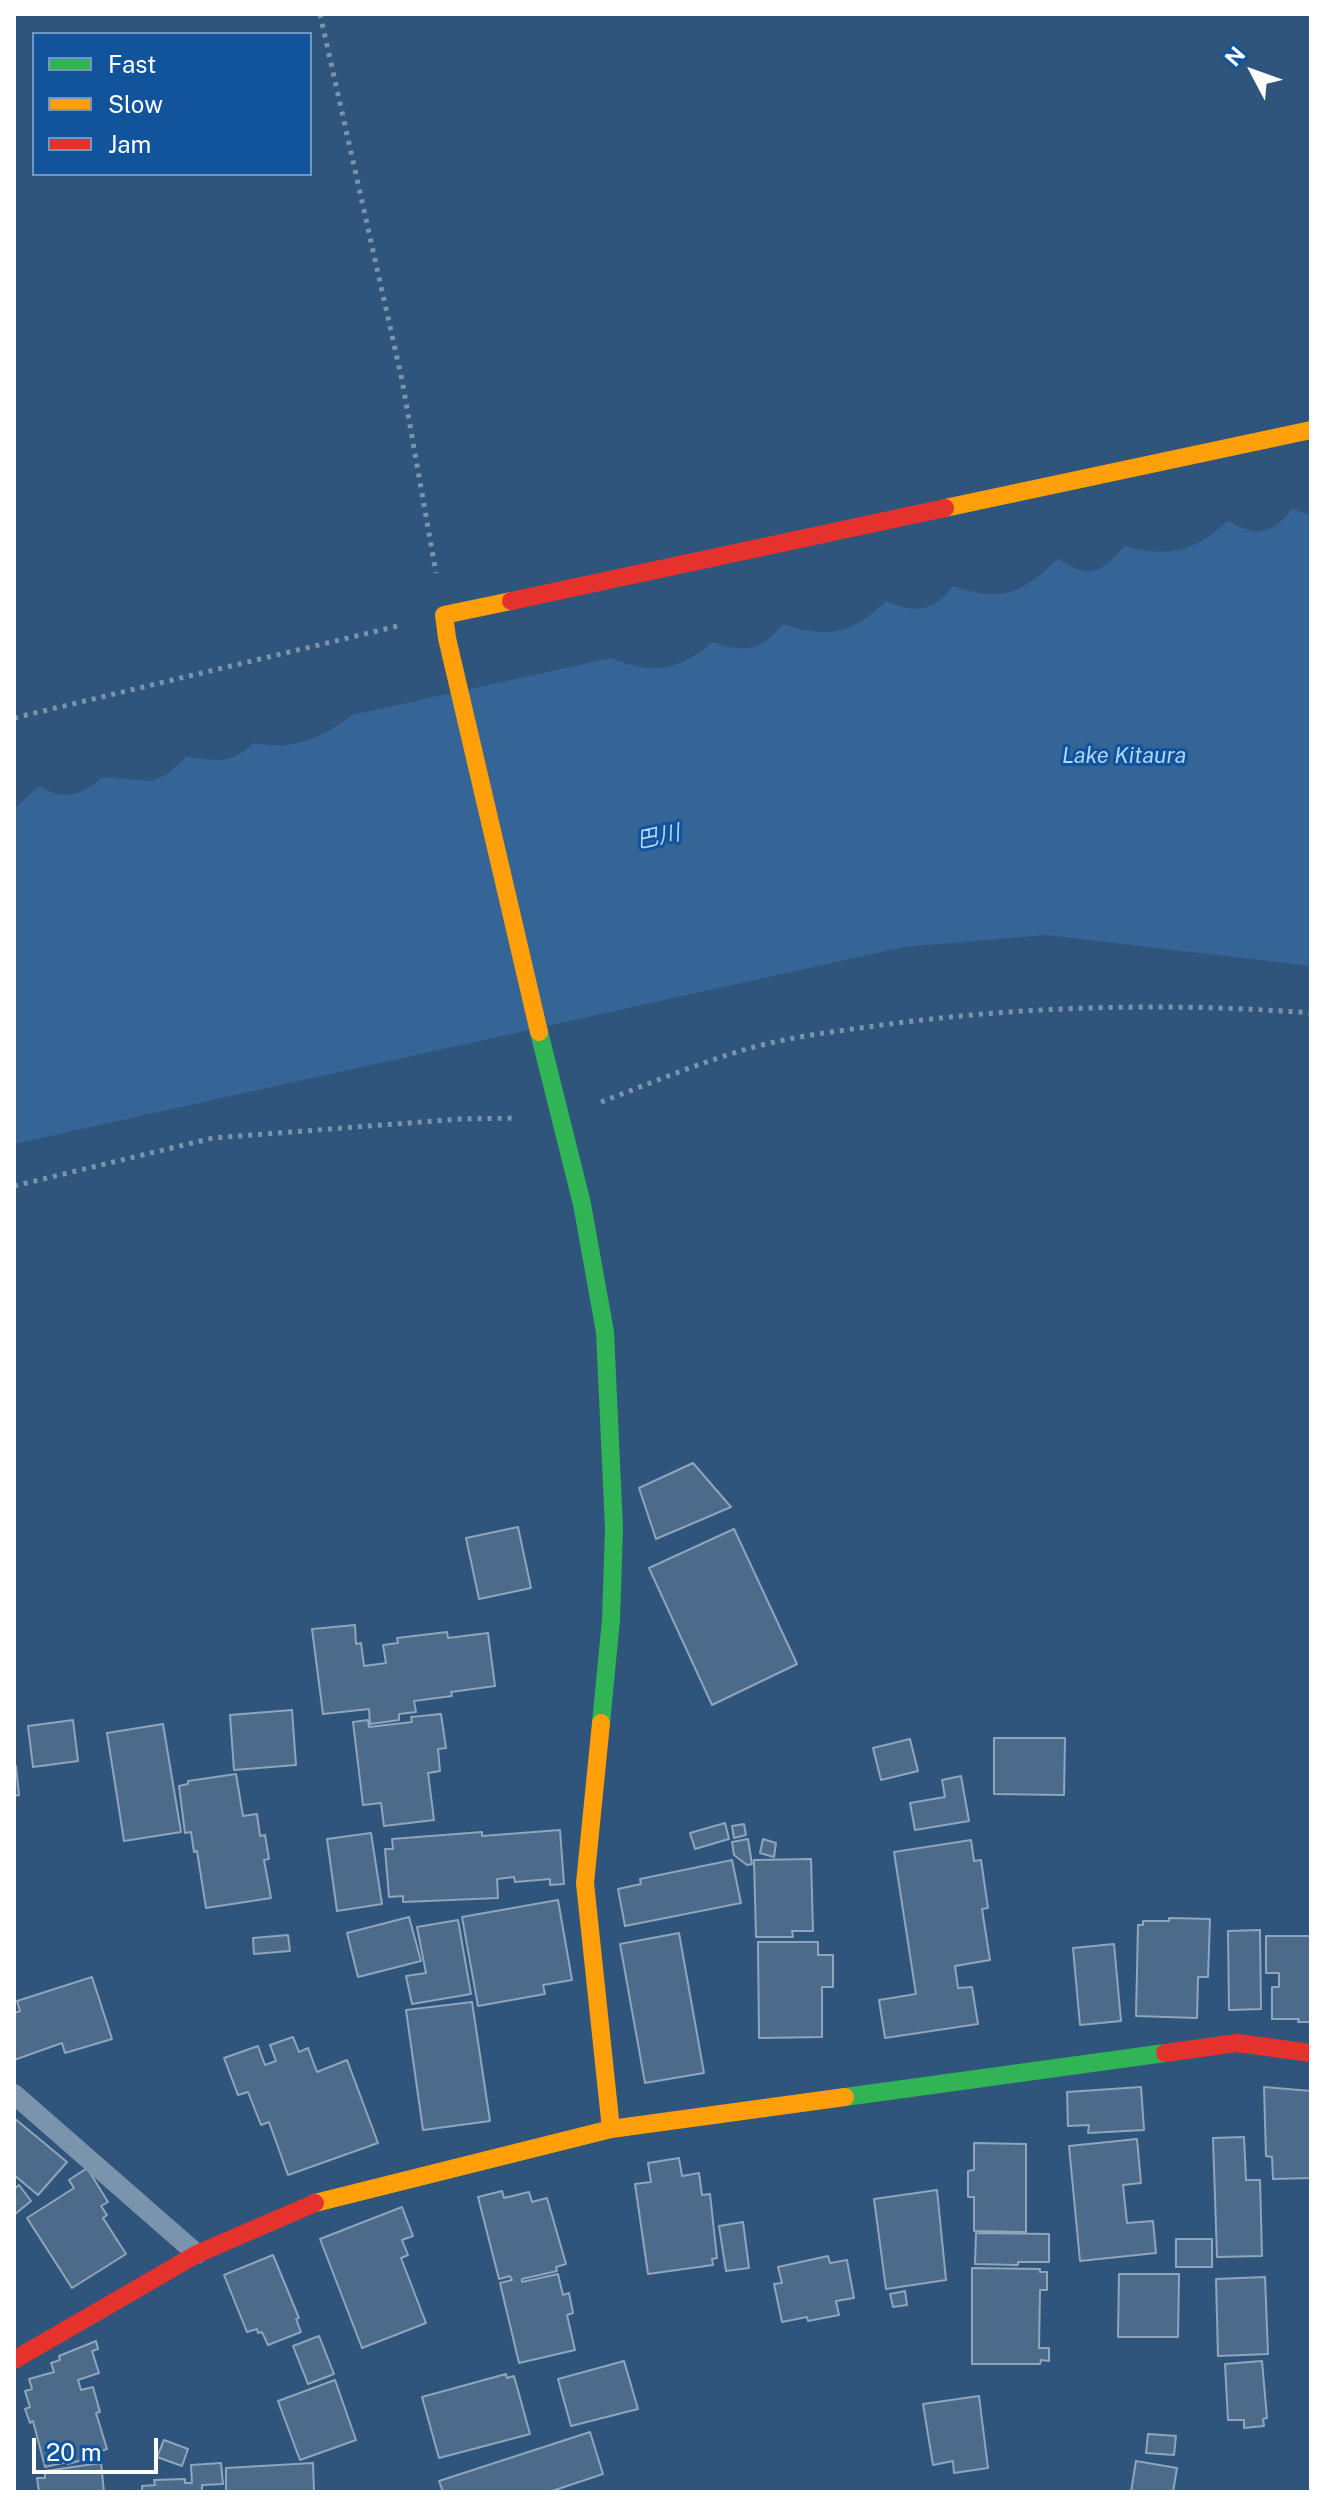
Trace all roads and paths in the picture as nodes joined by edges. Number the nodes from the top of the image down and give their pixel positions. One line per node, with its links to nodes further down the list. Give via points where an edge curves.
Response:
1 (320, 14): 3 (path, via 402,380)
2 (1311, 430): 3 (street)
3 (444, 615): 4 (path); 6 (street)
4 (14, 718)
5 (1311, 1013): 6 (path, via 1223,1006 1070,1010 925,1019 838,1031 739,1051)
6 (560, 1117): 7 (path, via 460,1119 213,1138); 10 (street, via 605,1332 614,1528 611,1620 585,1883)
7 (14, 1186)
8 (1311, 2053): 10 (street, via 1237,2043)
9 (14, 2094): 11 (lane)
10 (611, 2129): 11 (street, via 316,2202)
11 (197, 2254): 12 (street)
12 (14, 2360)

